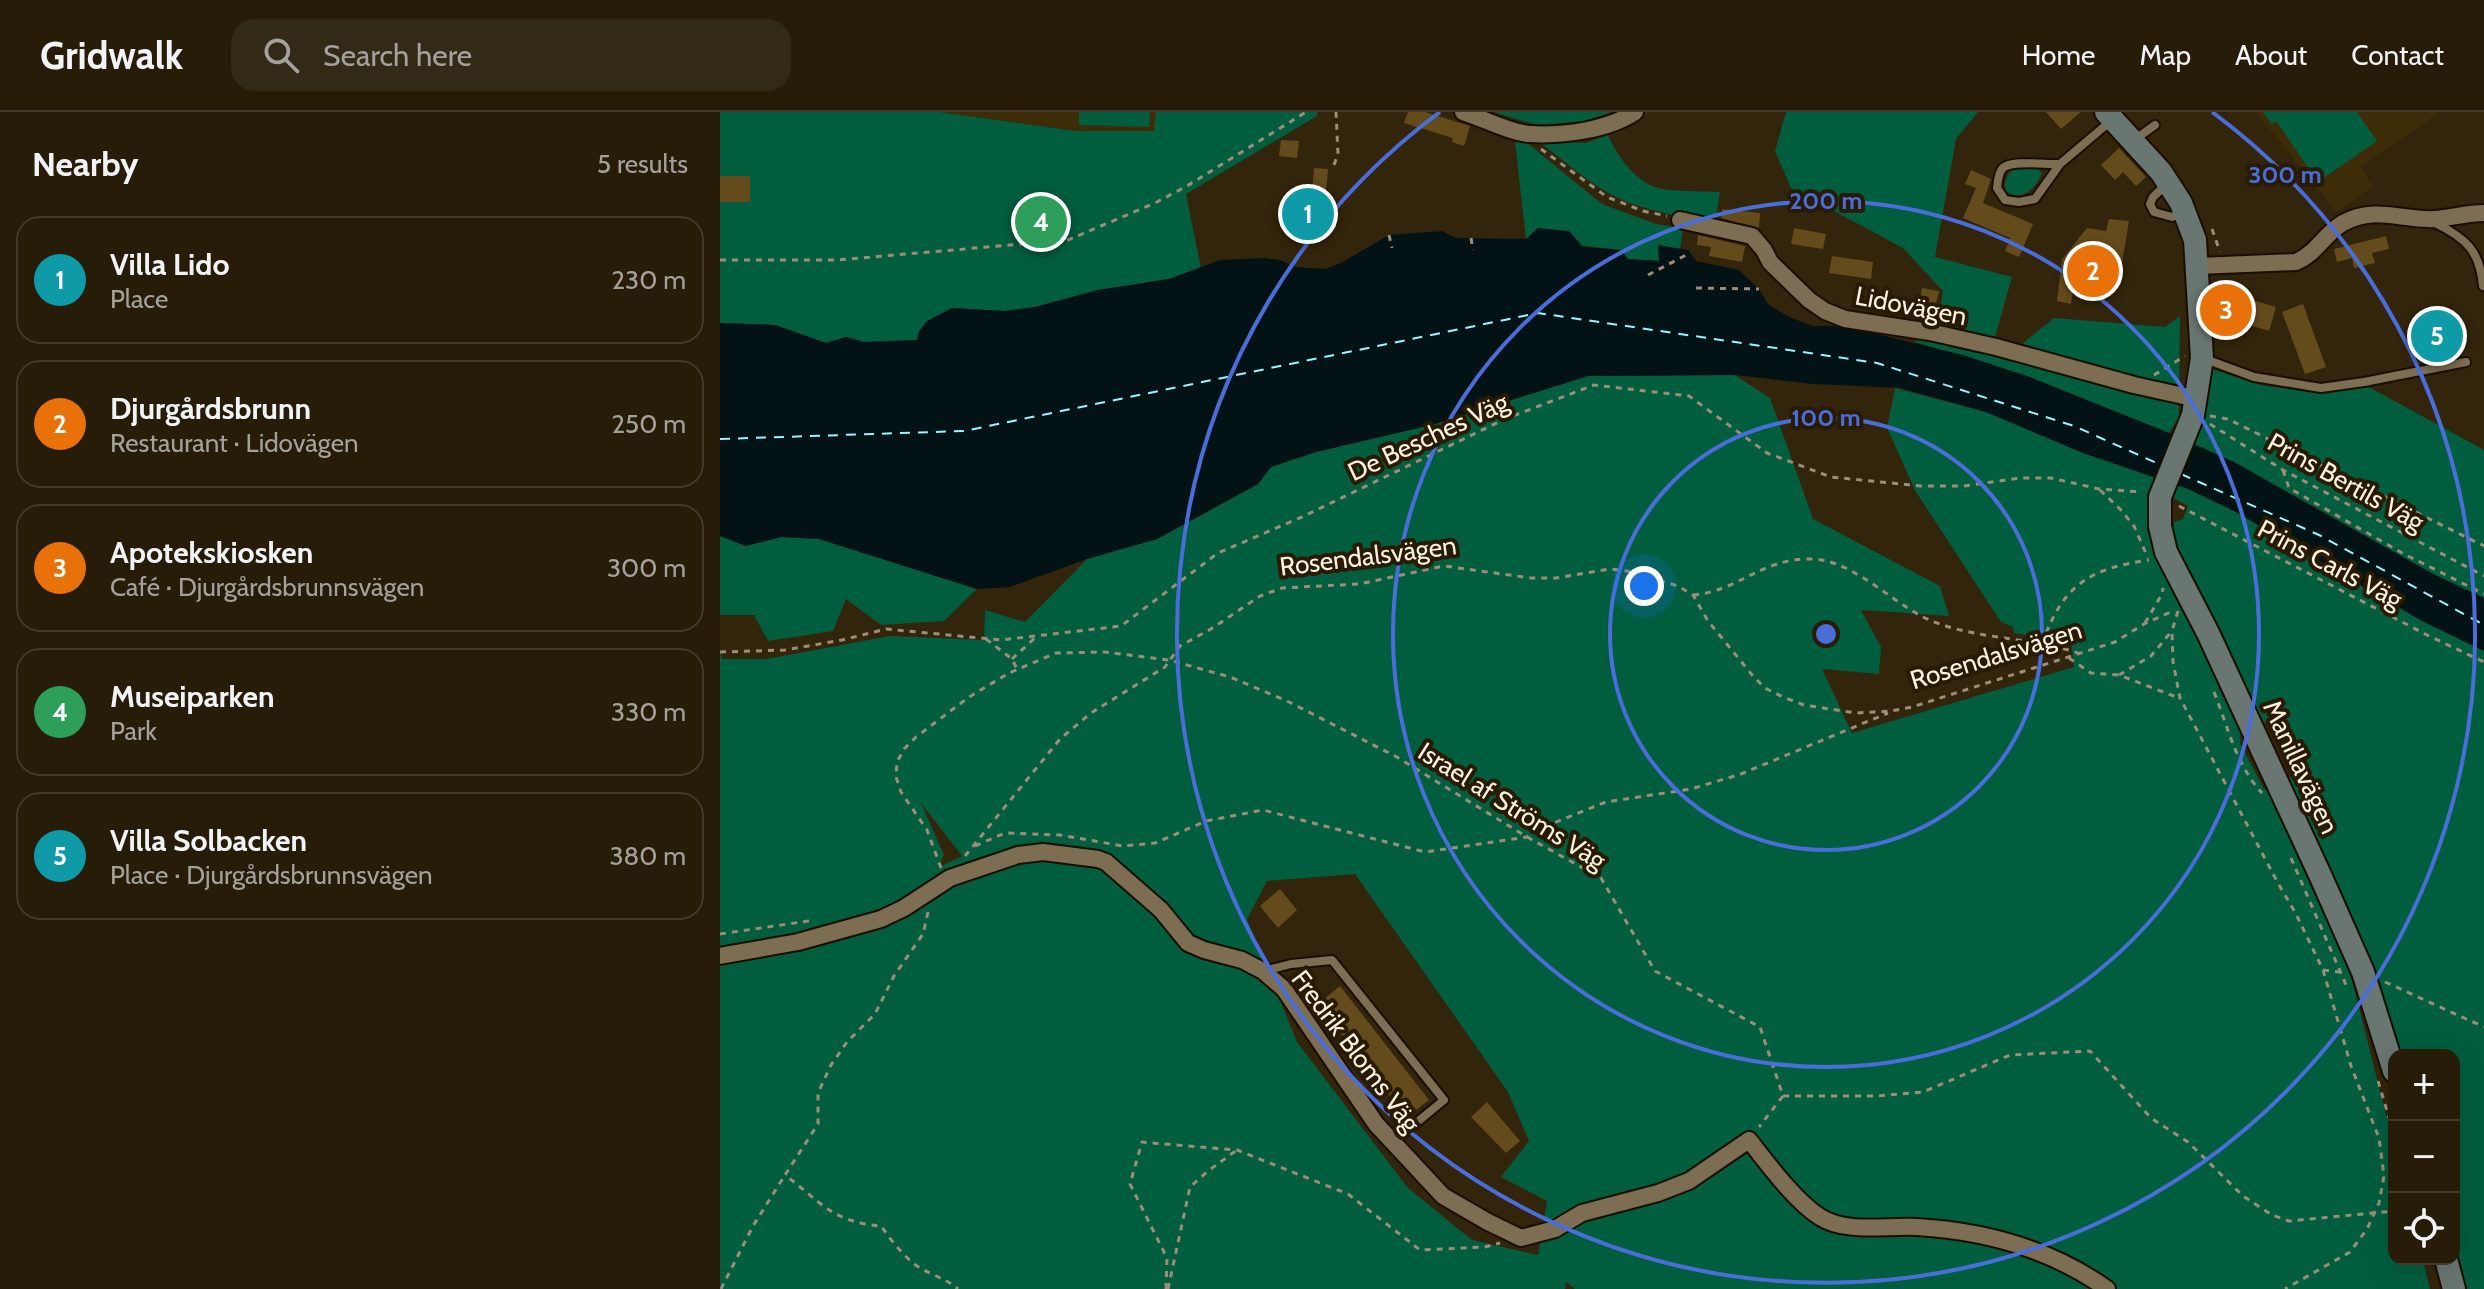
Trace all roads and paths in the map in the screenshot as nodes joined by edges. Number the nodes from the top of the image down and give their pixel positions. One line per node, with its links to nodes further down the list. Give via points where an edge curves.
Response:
1 (1300, 112): 6 (path)
2 (1306, 112): 6 (path)
3 (1336, 112): 12 (path)
4 (1463, 112): 9 (street)
5 (1635, 112): 9 (street, via 1588,130)
6 (1295, 116): 21 (path, via 1176,192 1068,240 837,260)
7 (2109, 116): 10 (street); 11 (lane)
8 (2155, 125): 10 (lane)
9 (1528, 134): 15 (path, via 1545,153 1607,197)
10 (2133, 141): 22 (street, via 2185,212)
11 (2060, 164): 11 (lane, via 2005,165 1997,188 2005,200 2035,199)
12 (1334, 165)
13 (2484, 213): 14 (street)
14 (2427, 219): 22 (street, via 2373,213 2340,225 2309,257 2296,262); 24 (lane, via 2473,249)
15 (1680, 220): 29 (street, Lidovägen, via 1752,236 1809,300 1845,319 1996,347)
16 (1389, 235): 18 (path)
17 (1471, 238): 19 (path)
18 (1392, 248)
19 (1473, 250)
20 (1690, 253): 23 (path)
21 (720, 260)
22 (2198, 266): 27 (street)
23 (1648, 275)
24 (2483, 286)
25 (1696, 288): 26 (path)
26 (1759, 289)
27 (2193, 357): 28 (lane, via 2254,377 2321,388); 29 (path); 30 (street); 30 (path)
28 (2466, 362)
29 (2134, 385): 30 (street, Lidovägen)
30 (2194, 408): 31 (path, Prins Bertils Väg, via 2214,428); 33 (street); 34 (path, via 2228,419)
31 (2283, 470): 37 (path, Prins Bertils Väg); 38 (path, via 2289,488)
32 (2099, 489): 33 (path, De Besches Väg); 35 (path, via 2134,526); 44 (path, De Besches Väg, via 2051,478 1921,486 1831,477 1767,453 1689,396 1594,385 1505,419 1218,553 1121,626)
33 (2162, 493): 36 (street, Manillavägen); 52 (path, Prins Carls Väg)
34 (2484, 546)
35 (2149, 560): 36 (path); 46 (path, via 2110,567 2074,586 2052,616)
36 (2168, 568): 42 (path, via 2162,594); 70 (street, Manillavägen, via 2208,633 2270,765)
37 (2484, 576)
38 (2484, 594)
39 (1693, 595): 46 (path, via 1712,594 1766,566 1813,559 1859,577 1946,627); 51 (path, Rosendalsvägen, via 1651,577 1610,569 1531,578 1435,567 1359,584 1282,588 1180,646); 57 (path, Rosendalsvägen, via 1708,621 1765,688 1804,705 1856,713)
40 (2179, 608): 41 (path); 42 (path, Rosendalsvägen); 43 (path)
41 (2185, 622)
42 (2144, 624): 48 (path, Rosendalsvägen, via 2115,642)
43 (2172, 631): 54 (path, via 2151,656); 56 (path)
44 (1037, 636): 45 (path, De Besches Väg); 50 (path)
45 (986, 639): 47 (path, De Besches Väg, via 886,629 785,650); 50 (path)
46 (2042, 644): 48 (path)
47 (720, 652)
48 (2079, 653): 49 (path, Rosendalsvägen)
49 (2069, 658): 54 (path, via 2091,673); 57 (path, Rosendalsvägen)
50 (1012, 659): 53 (path)
51 (1169, 660): 53 (path, via 1078,651 1056,653); 59 (path, Israel af Ströms Väg, via 1287,701 1395,756); 60 (path, Rosendalsvägen, via 1060,739)
52 (2484, 662)
53 (1017, 669): 63 (path, via 932,723 897,762 901,792 927,830)
54 (2119, 675): 56 (path)
55 (2214, 692): 58 (path, via 2239,757)
56 (2180, 698): 68 (path)
57 (1891, 711): 59 (path, via 1741,774 1691,789 1606,802)
58 (2262, 793)
59 (1527, 837): 60 (path, via 1425,852 1263,810 1206,821 1155,843 1123,846 1060,835 1005,833); 74 (path, Israel af Ströms Väg, via 1601,878 1655,971 1760,1027)
60 (972, 847): 62 (path)
61 (2286, 848): 70 (path)
62 (963, 857)
63 (946, 881): 64 (street); 69 (street, Fredrik Bloms Väg, via 1030,852 1098,859 1161,910 1188,943)
64 (930, 890): 67 (street, via 881,919); 79 (path, via 923,934 875,1014 831,1065 818,1093 818,1124)
65 (819, 919): 66 (path)
66 (720, 934)
67 (720, 956)
68 (2323, 970): 70 (path); 81 (path, via 2379,1138 2384,1176)
69 (1263, 971): 77 (street, Fredrik Bloms Väg, via 1284,989); 77 (lane, via 1332,960 1444,1100)
70 (2352, 972): 71 (path); 72 (path); 73 (street, Manillavägen)
71 (2351, 997)
72 (2484, 1027)
73 (2386, 1074): 75 (path)
74 (1783, 1096): 76 (path); 81 (path, via 1923,1092 2010,1055 2090,1051 2151,1118 2188,1142 2243,1196 2272,1215 2289,1221)
75 (2392, 1121)
76 (1749, 1140): 82 (street, via 1689,1181 1582,1213 1555,1229); 87 (street, via 1821,1218 1845,1225 1915,1226 1989,1236 2061,1260)
77 (1393, 1142): 82 (street, Fredrik Bloms Väg, via 1443,1196)
78 (1237, 1150): 82 (path, via 1348,1194 1420,1250 1485,1247); 86 (path, via 1190,1187); 86 (path, via 1142,1142 1130,1184 1167,1258)
79 (785, 1175): 84 (path); 85 (path, via 821,1207 864,1225 881,1226 917,1266)
80 (2388, 1212): 81 (path)
81 (2374, 1213): 88 (path, via 2350,1252)
82 (1521, 1238)
83 (2448, 1265): 89 (street)
84 (721, 1289)
85 (958, 1289)
86 (1167, 1289)
87 (2107, 1289)
88 (2285, 1289)
89 (2454, 1289)

